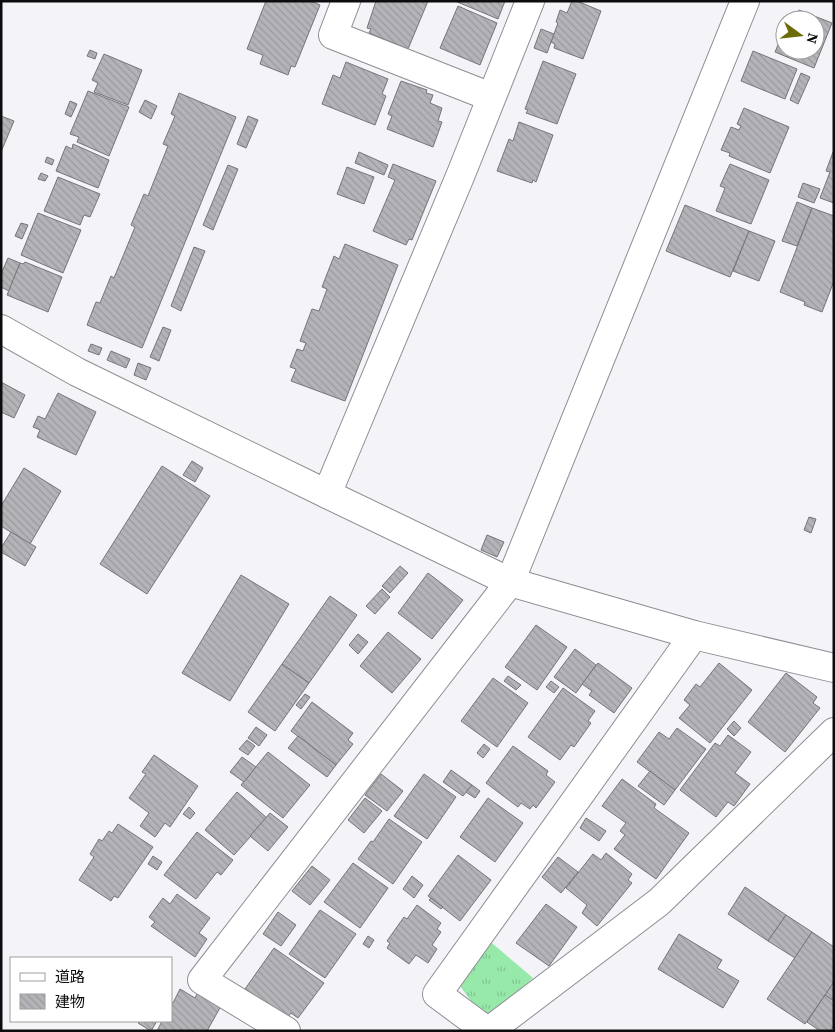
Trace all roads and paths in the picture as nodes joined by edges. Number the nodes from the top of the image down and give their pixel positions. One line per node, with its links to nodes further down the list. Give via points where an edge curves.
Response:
1 (346, 1): 4 (street, via 333,35)
2 (530, 1): 4 (street)
3 (745, 1): 7 (street)
4 (491, 97): 6 (street)
5 (1, 329): 6 (street, via 77,372)
6 (327, 494): 7 (street)
7 (510, 582): 8 (street); 11 (street, via 202,980)
8 (694, 635): 9 (street); 12 (street, via 437,994)
9 (834, 668)
10 (834, 732): 12 (street, via 659,902)
11 (286, 1031)
12 (488, 1031)

